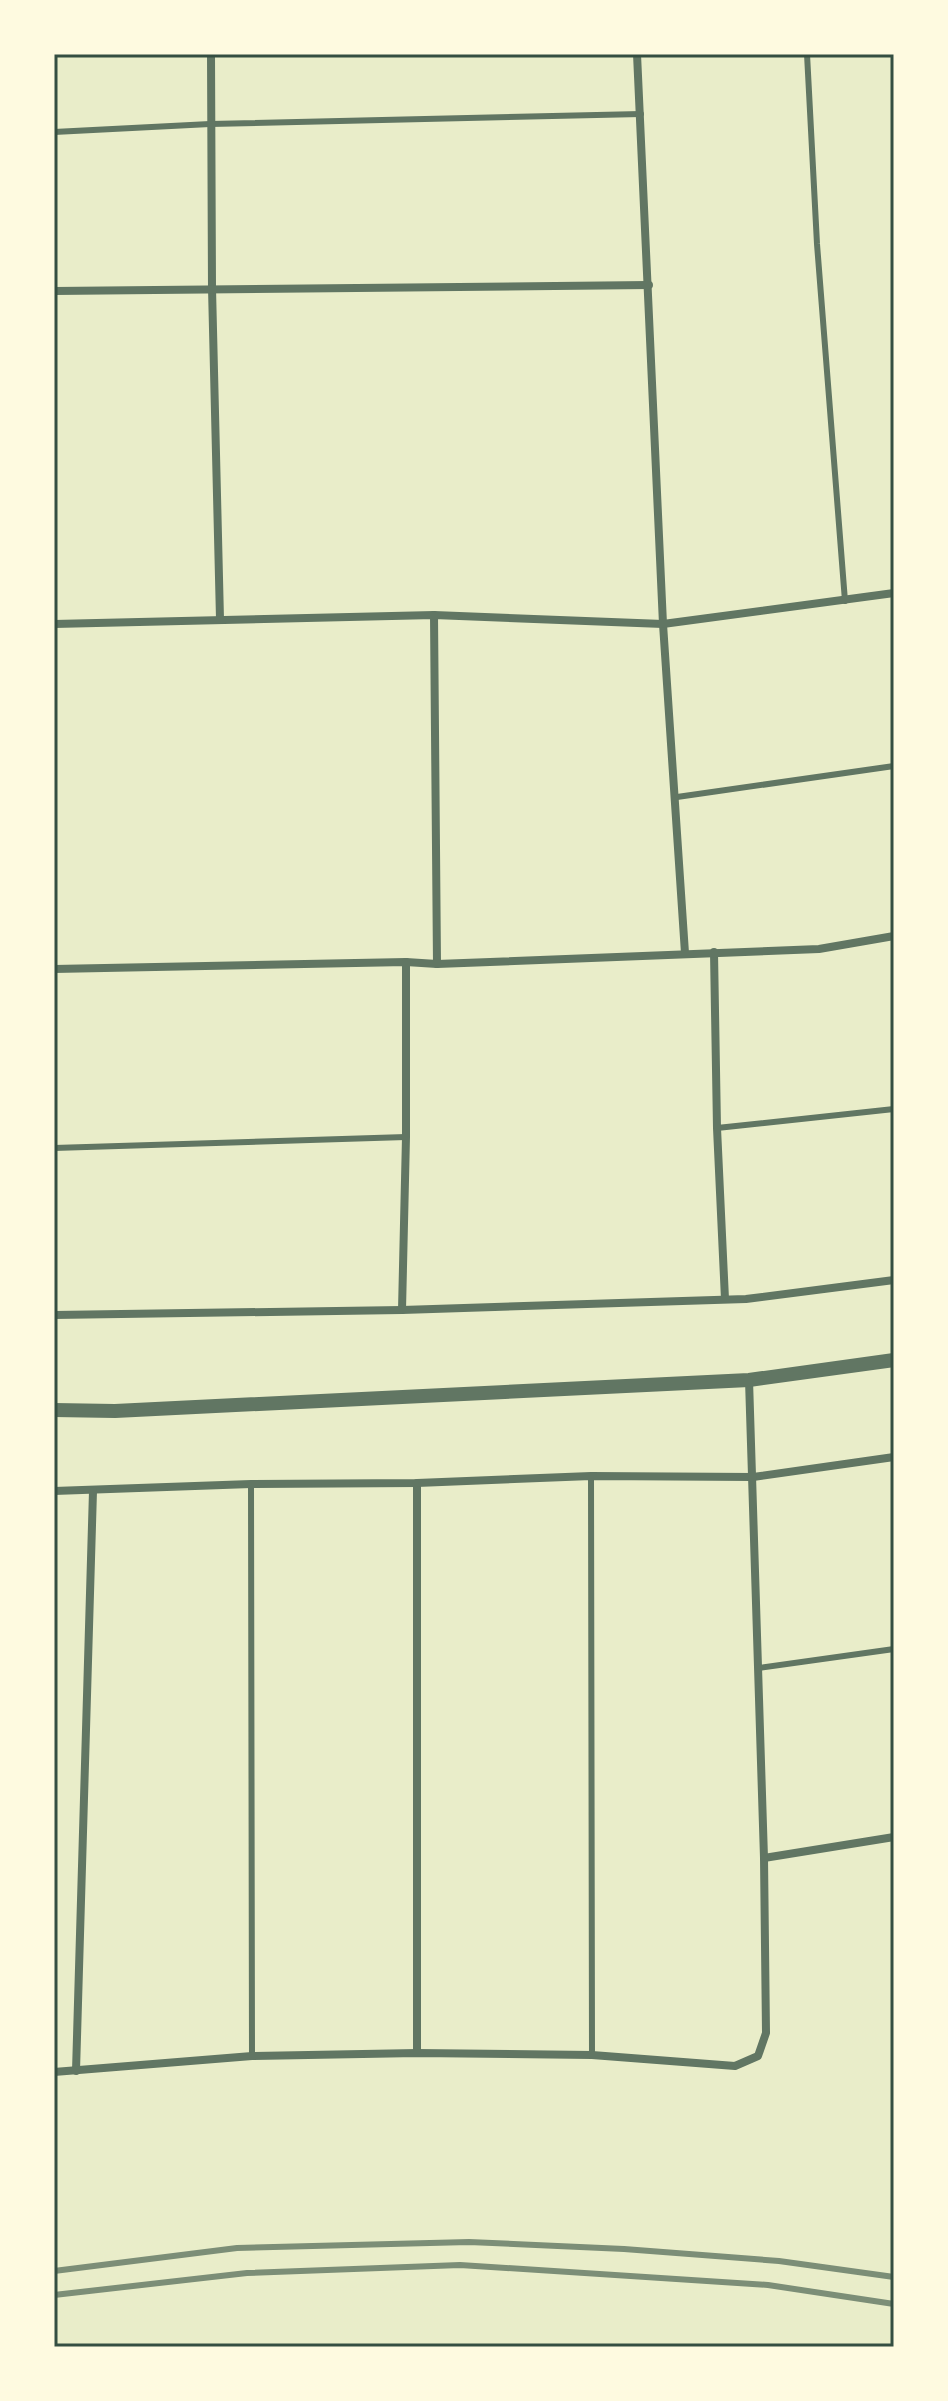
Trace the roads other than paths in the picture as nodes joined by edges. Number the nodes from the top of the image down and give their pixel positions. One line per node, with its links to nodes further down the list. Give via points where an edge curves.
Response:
1 (211, 54): 5 (street)
2 (637, 54): 4 (street)
3 (807, 54): 11 (lane)
4 (641, 114): 5 (lane); 7 (street)
5 (210, 124): 6 (lane); 8 (street)
6 (54, 132)
7 (649, 285): 8 (street); 15 (street)
8 (212, 288): 9 (street); 13 (street)
9 (54, 291)
10 (894, 593): 11 (street)
11 (845, 601): 15 (street)
12 (434, 615): 13 (street); 15 (street); 22 (street)
13 (220, 619): 14 (street)
14 (54, 624)
15 (663, 624): 17 (street)
16 (894, 766): 17 (lane)
17 (677, 797): 20 (street)
18 (894, 936): 19 (street, via 819,949)
19 (714, 952): 20 (street); 25 (street)
20 (685, 953): 22 (street)
21 (406, 962): 22 (street); 23 (street); 26 (street)
22 (437, 964)
23 (54, 969)
24 (894, 1109): 25 (lane)
25 (717, 1128): 29 (street)
26 (406, 1137): 27 (lane); 30 (street)
27 (54, 1148)
28 (894, 1280): 29 (street)
29 (725, 1299): 30 (street)
30 (402, 1310): 31 (street)
31 (54, 1315)
32 (894, 1360): 33 (street)
33 (749, 1380): 34 (street); 37 (street)
34 (54, 1410)
35 (894, 1457): 37 (street)
36 (591, 1476): 37 (street); 38 (street); 47 (lane)
37 (753, 1477): 43 (street)
38 (417, 1483): 39 (street); 46 (street)
39 (251, 1484): 41 (street); 48 (lane)
40 (54, 1491): 41 (street)
41 (93, 1491): 49 (street)
42 (894, 1649): 43 (lane)
43 (758, 1668): 45 (street)
44 (894, 1837): 45 (street)
45 (764, 1858): 47 (street, via 766,2033 758,2056 735,2066)
46 (417, 2053): 47 (street); 48 (street)
47 (592, 2055)
48 (252, 2056): 49 (street)
49 (76, 2071): 50 (street)
50 (54, 2072)

